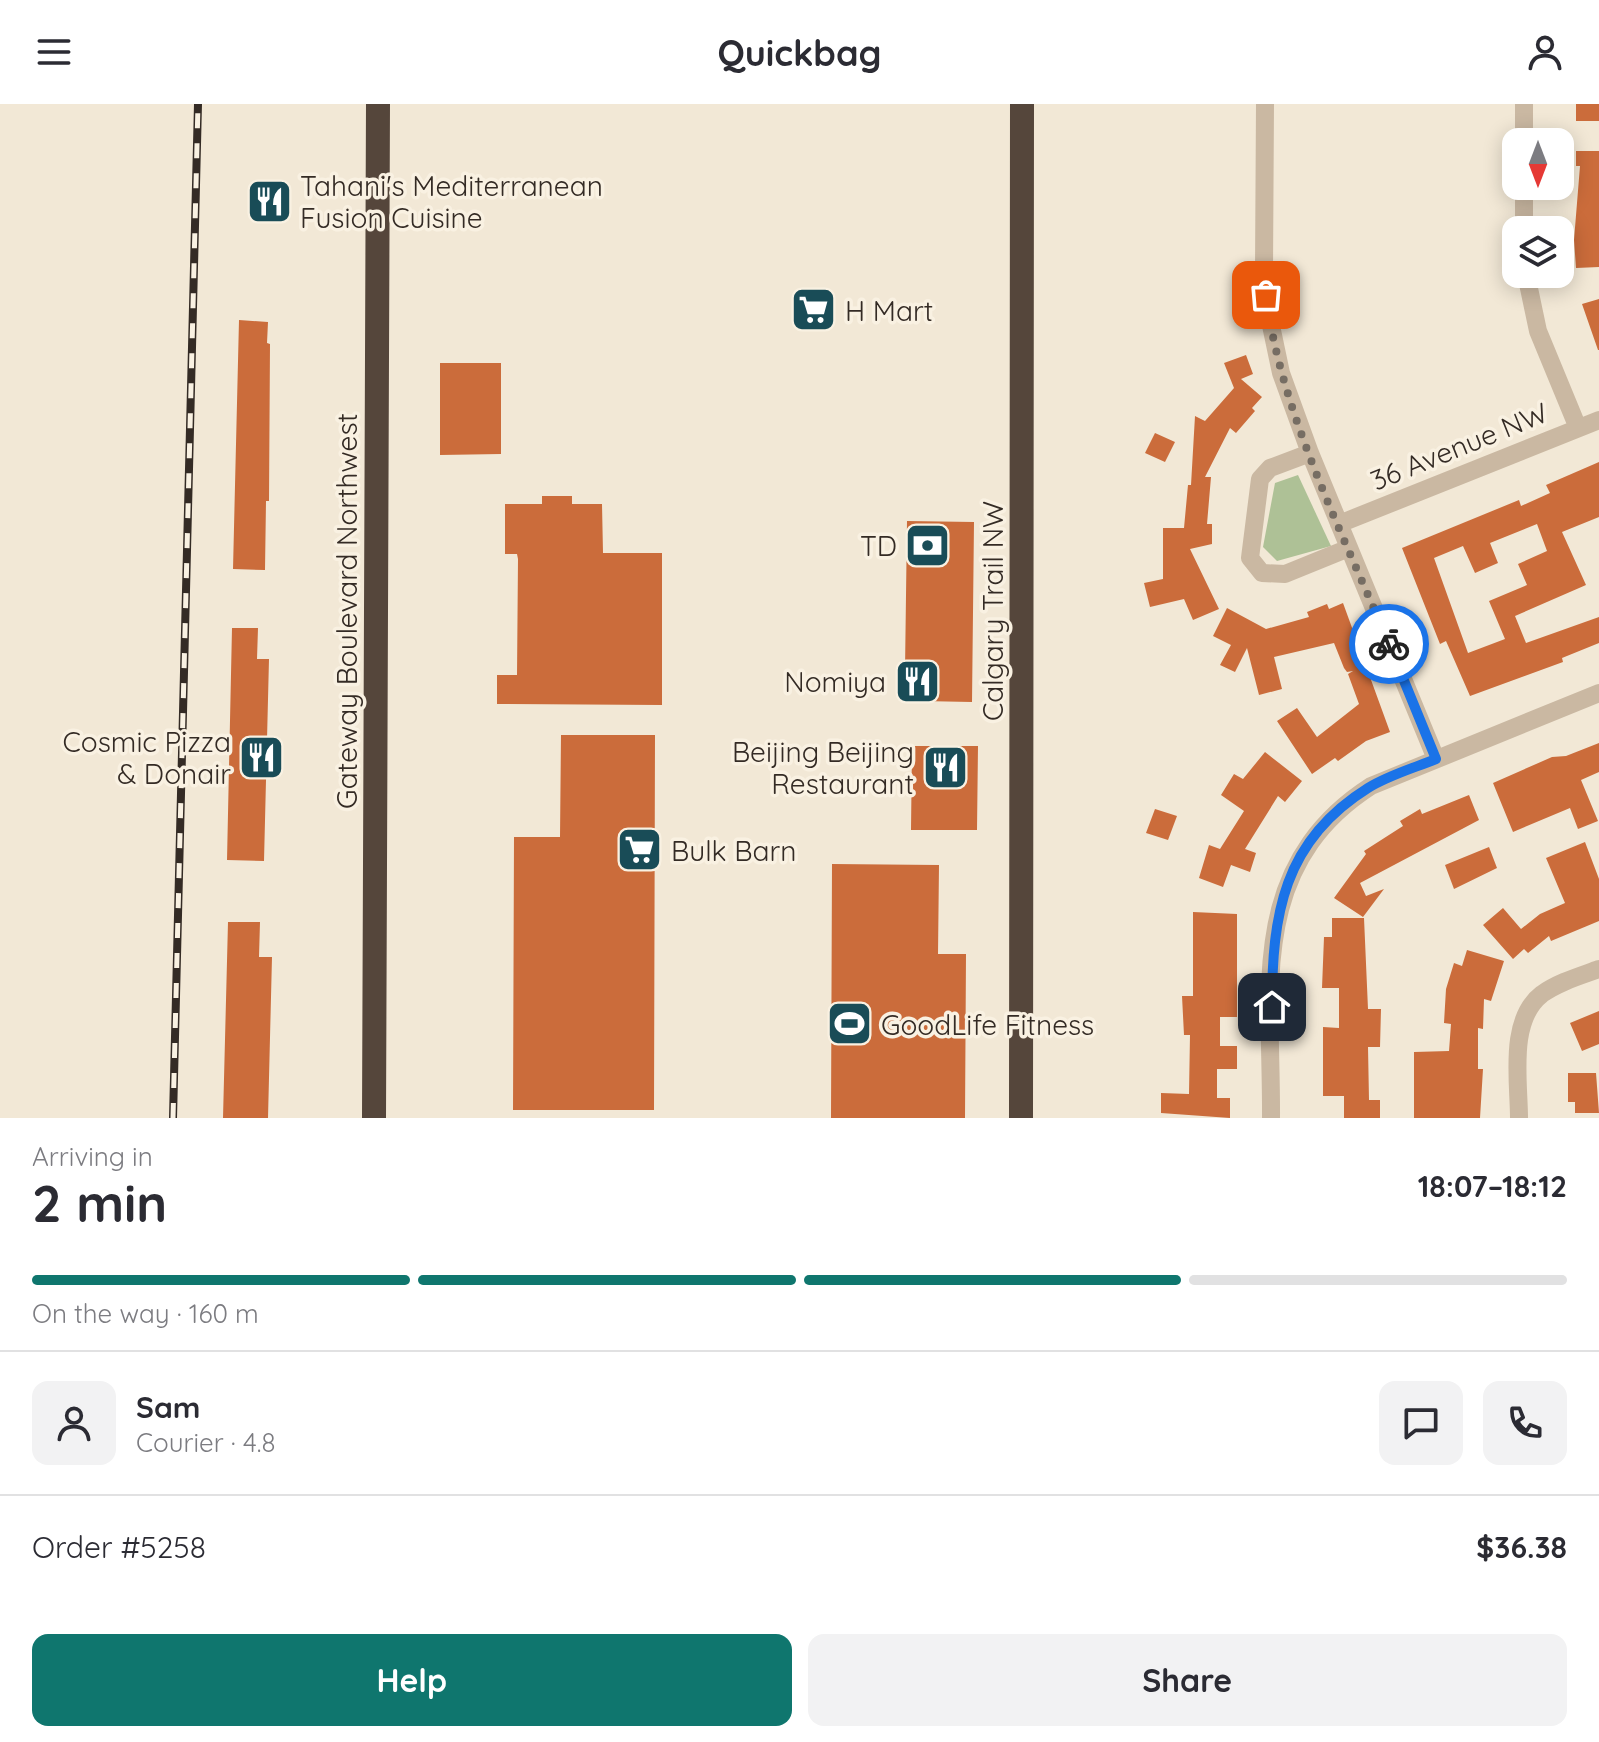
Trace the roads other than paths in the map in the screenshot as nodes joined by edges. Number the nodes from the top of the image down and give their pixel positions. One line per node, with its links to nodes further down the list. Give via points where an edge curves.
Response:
1 (378, 104): 15 (highway, Gateway Boulevard Northwest)
2 (1022, 104): 16 (highway, Calgary Trail NW)
3 (1265, 104): 9 (street, via 1264,269 1269,316 1281,373)
4 (1524, 104): 5 (street)
5 (1524, 128)
6 (1529, 288): 8 (street, via 1538,331)
7 (1599, 420): 8 (street, 36 Avenue NW)
8 (1578, 428): 10 (street, 36 Avenue NW)
9 (1310, 453): 10 (street); 11 (street, via 1270,468 1260,479 1250,558 1262,573 1275,576)
10 (1339, 524): 11 (street)
11 (1349, 548): 13 (street)
12 (1599, 693): 13 (street)
13 (1436, 759): 17 (street, via 1371,786 1339,809 1314,837 1287,884 1274,926)
14 (1599, 969): 18 (street, via 1554,987 1528,1010 1519,1048)
15 (374, 1118)
16 (1021, 1118)
17 (1271, 1118)
18 (1519, 1118)

